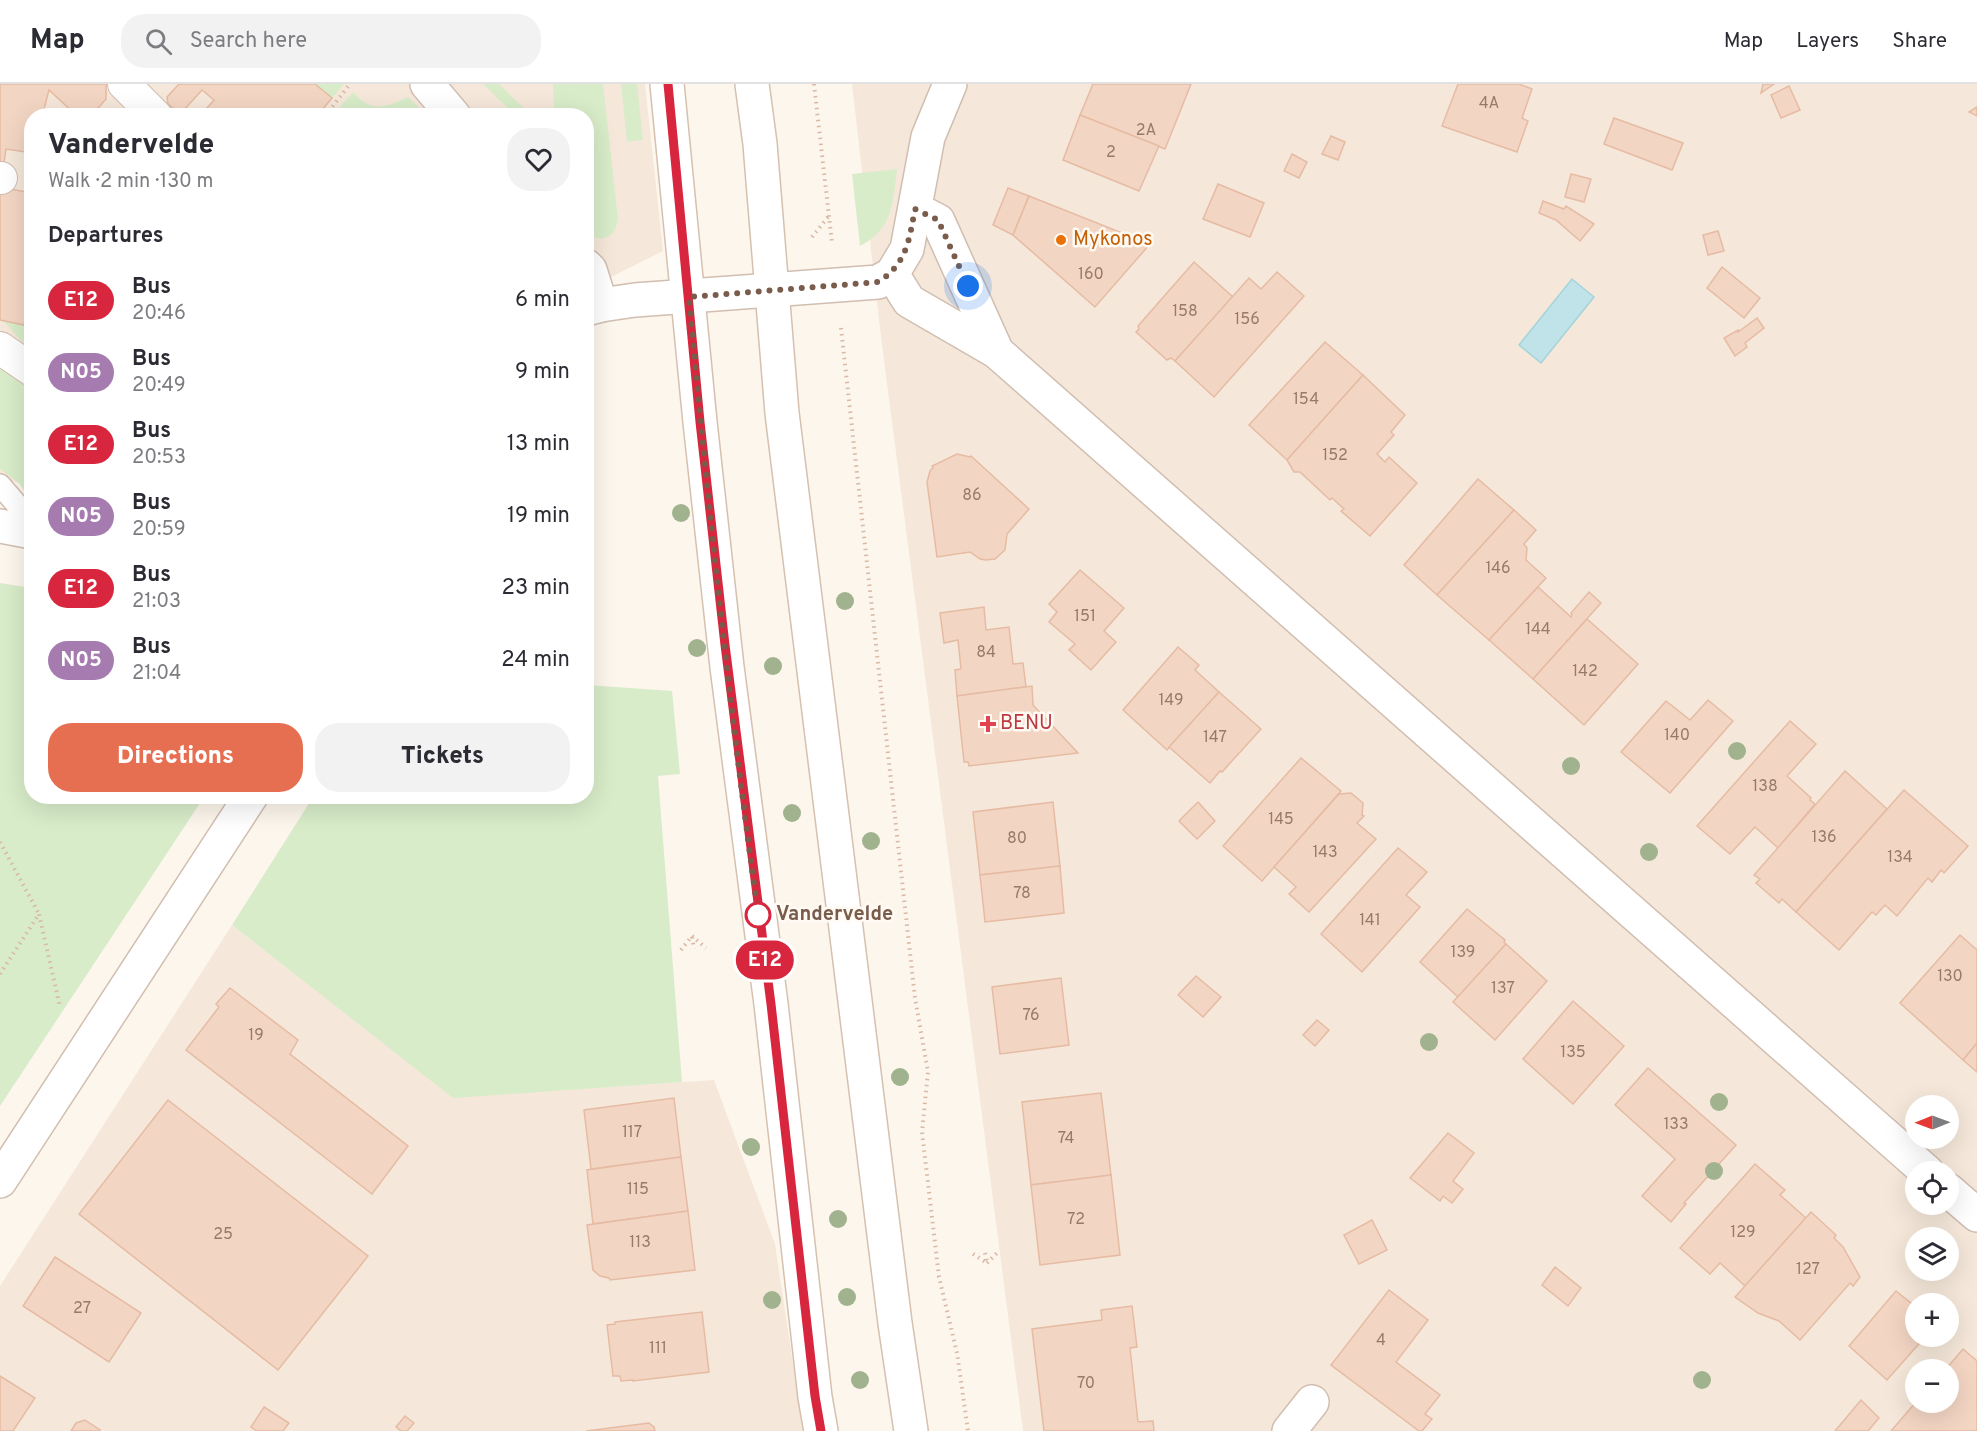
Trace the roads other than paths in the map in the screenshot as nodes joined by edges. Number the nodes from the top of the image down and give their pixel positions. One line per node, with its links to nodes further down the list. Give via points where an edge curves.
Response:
1 (124, 84): 6 (street)
2 (427, 84): 7 (street)
3 (668, 84): 11 (street)
4 (752, 84): 10 (street)
5 (950, 84): 8 (street, via 928,137)
6 (148, 108)
7 (447, 108)
8 (915, 209): 9 (street, via 907,249); 14 (street, via 938,220)
9 (892, 274): 10 (street, via 878,282); 14 (street, via 909,301)
10 (771, 291): 11 (street); 27 (street, via 782,413)
11 (689, 297): 12 (street); 26 (street, via 729,679)
12 (594, 307)
13 (0, 348): 15 (street)
14 (997, 352): 21 (street)
15 (24, 364)
16 (0, 485): 17 (lane)
17 (24, 514)
18 (0, 526): 19 (street)
19 (24, 530)
20 (246, 804): 22 (street)
21 (1916, 1161)
22 (0, 1181)
23 (1959, 1199): 24 (street)
24 (1977, 1215)
25 (1312, 1402): 28 (street)
26 (821, 1431)
27 (911, 1431)
28 (1289, 1431)

